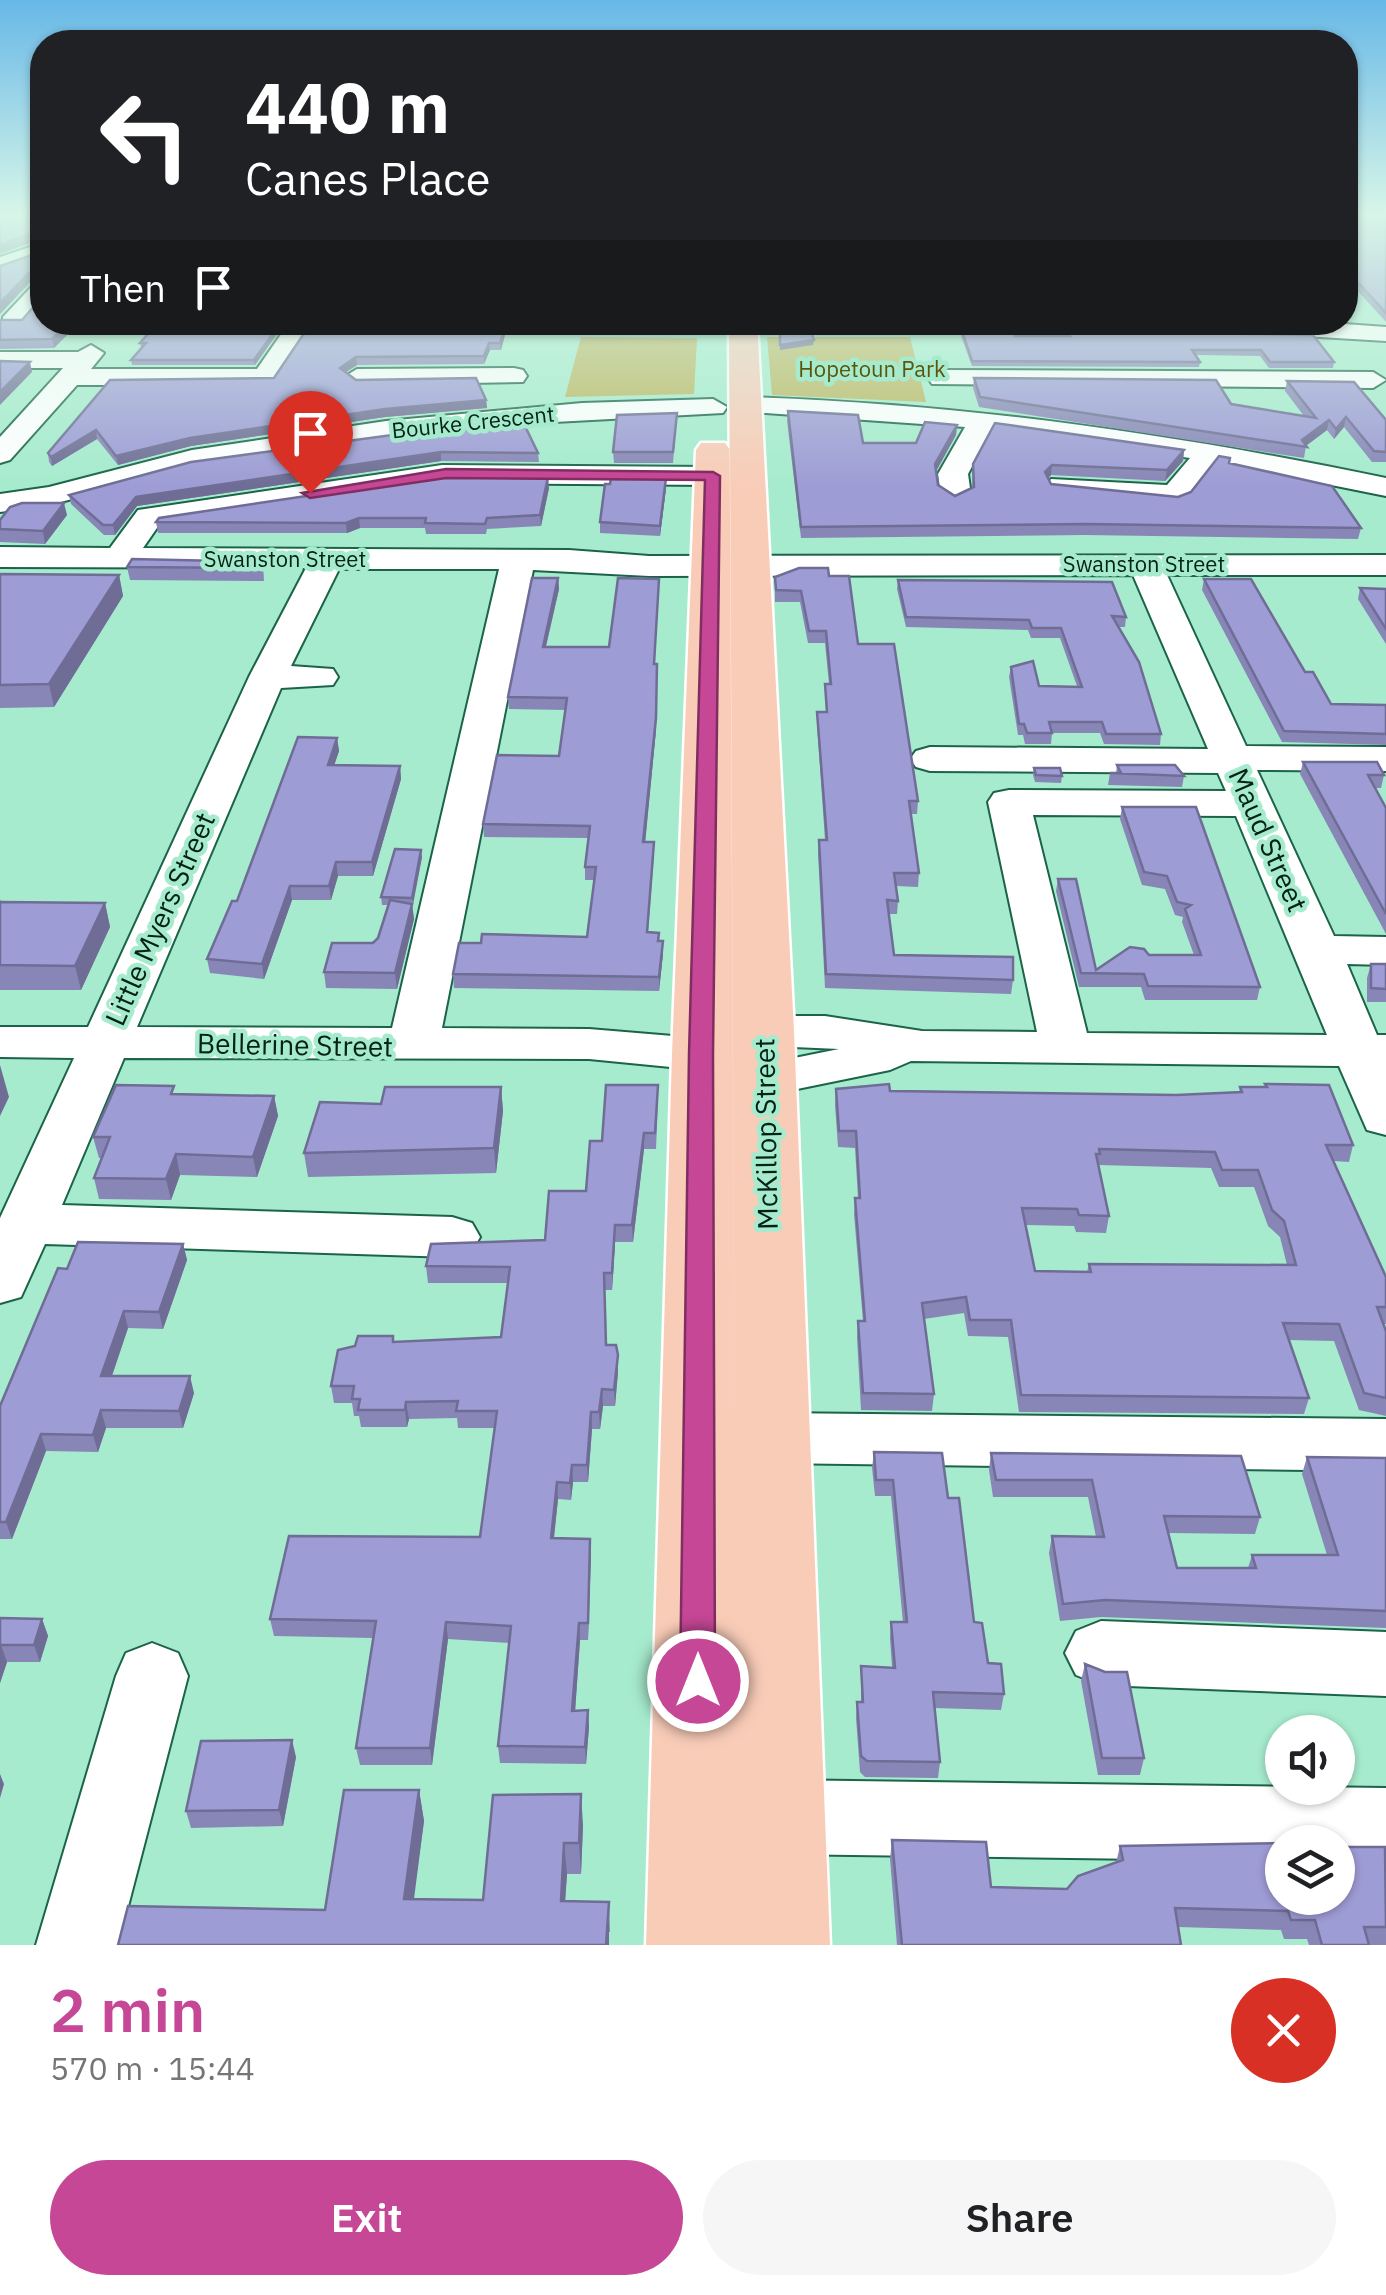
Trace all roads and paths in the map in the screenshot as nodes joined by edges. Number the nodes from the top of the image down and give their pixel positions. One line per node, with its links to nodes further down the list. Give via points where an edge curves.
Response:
1 (25, 305): 2 (street)
2 (6, 322)
3 (1386, 322): 4 (street)
4 (1358, 324)
5 (1358, 329): 6 (street)
6 (1386, 334)
7 (109, 335): 14 (street)
8 (293, 335): 14 (street, via 265,377)
9 (525, 335): 15 (street)
10 (730, 335): 20 (highway, McKillop Street)
11 (928, 335): 17 (street)
12 (1346, 335): 18 (street)
13 (0, 360): 14 (street)
14 (77, 368): 26 (street)
15 (514, 376): 16 (street); 21 (street)
16 (357, 377)
17 (941, 378): 18 (street); 22 (street)
18 (1383, 386): 19 (street)
19 (1292, 402)
20 (727, 410): 21 (street, Bourke Crescent); 22 (street, Bourke Crescent); 28 (highway, McKillop Street); 38 (highway, McKillop Street)
21 (508, 412): 24 (street, Bourke Crescent)
22 (952, 415): 23 (street, Bourke Crescent)
23 (984, 418): 25 (street, Bourke Crescent); 32 (street, via 953,474)
24 (418, 422): 27 (street); 29 (street, Bourke Crescent, via 218,446 48,483); 33 (street, Bourke Crescent, via 192,459)
25 (1211, 450): 30 (street, via 1175,495); 31 (street, Bourke Crescent)
26 (0, 454)
27 (449, 474): 28 (street); 35 (street, via 151,517)
28 (713, 476): 38 (highway, McKillop Street)
29 (0, 484)
30 (1062, 485)
31 (1386, 487)
32 (956, 495)
33 (0, 503)
34 (0, 557): 35 (street, Swanston Street)
35 (119, 558): 36 (street, Swanston Street)
36 (326, 559): 37 (street, Swanston Street); 41 (street, Little Myers Street)
37 (518, 560): 38 (street, Swanston Street); 51 (street)
38 (731, 560): 39 (street, Swanston Street); 52 (highway, McKillop Street)
39 (1145, 564): 40 (street, Swanston Street); 44 (street, Maud Street)
40 (1386, 566)
41 (267, 677): 42 (street); 50 (street, Little Myers Street)
42 (320, 678)
43 (930, 759): 44 (street)
44 (1232, 759): 45 (street); 46 (street, Maud Street)
45 (1386, 760)
46 (1252, 804): 47 (street, Maud Street); 53 (street, via 1010,802)
47 (1317, 950): 48 (street); 54 (street, Maud Street)
48 (1386, 951)
49 (0, 1042): 50 (street, Bellerine Street)
50 (106, 1043): 51 (street, Bellerine Street); 56 (street, Little Myers Street)
51 (412, 1046): 52 (street, Bellerine Street)
52 (733, 1048): 53 (street, Bellerine Street); 59 (highway, McKillop Street); 67 (highway, McKillop Street)
53 (1066, 1050): 54 (street, Bellerine Street)
54 (1372, 1051): 55 (street, Maud Street)
55 (1386, 1118)
56 (26, 1224): 57 (street); 58 (street, Little Myers Street)
57 (452, 1237)
58 (0, 1282)
59 (772, 1438): 60 (street); 64 (highway, McKillop Street)
60 (1386, 1445)
61 (1101, 1653): 62 (street)
62 (1386, 1664)
63 (152, 1676): 66 (street)
64 (778, 1818): 65 (street); 68 (highway, McKillop Street)
65 (1386, 1825)
66 (77, 1945)
67 (694, 1945)
68 (782, 1945)

